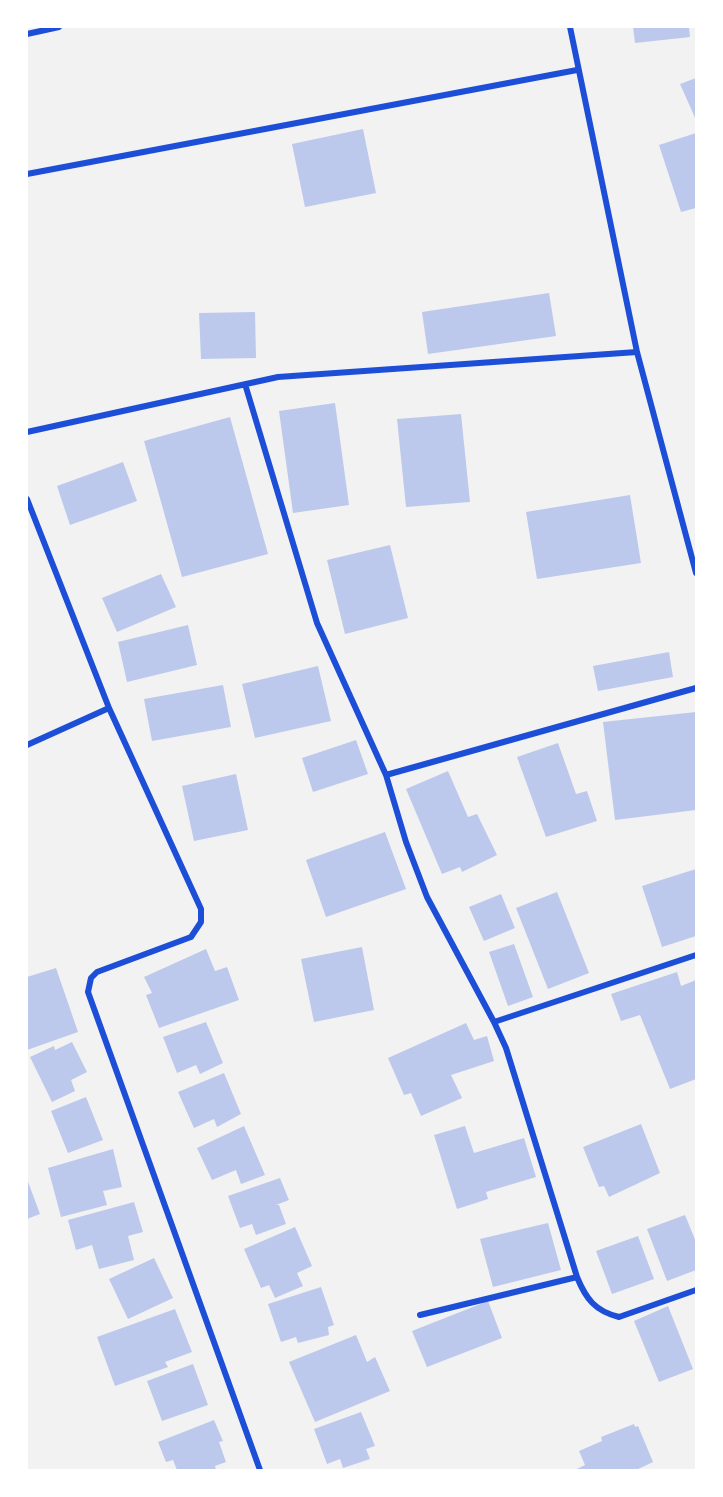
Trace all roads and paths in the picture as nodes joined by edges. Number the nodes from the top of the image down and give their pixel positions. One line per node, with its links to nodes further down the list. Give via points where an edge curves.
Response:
1 (59, 27): 3 (street)
2 (570, 27): 5 (street)
3 (44, 29): 4 (street)
4 (27, 34)
5 (577, 70): 6 (street); 7 (street)
6 (27, 174)
7 (637, 352): 8 (street, via 278,377); 11 (street)
8 (245, 384): 9 (street); 15 (street, via 317,623)
9 (27, 432)
10 (27, 499): 13 (street)
11 (696, 573)
12 (696, 688): 15 (street)
13 (109, 708): 14 (street); 21 (street, via 202,915 199,928 191,937 97,972 91,978 88,992)
14 (27, 745)
15 (386, 775): 17 (street, via 427,897)
16 (696, 955): 17 (street)
17 (494, 1022): 18 (street, via 506,1048)
18 (577, 1277): 19 (street, via 585,1298 606,1314 619,1317); 20 (street)
19 (696, 1290)
20 (420, 1315)
21 (260, 1470)

